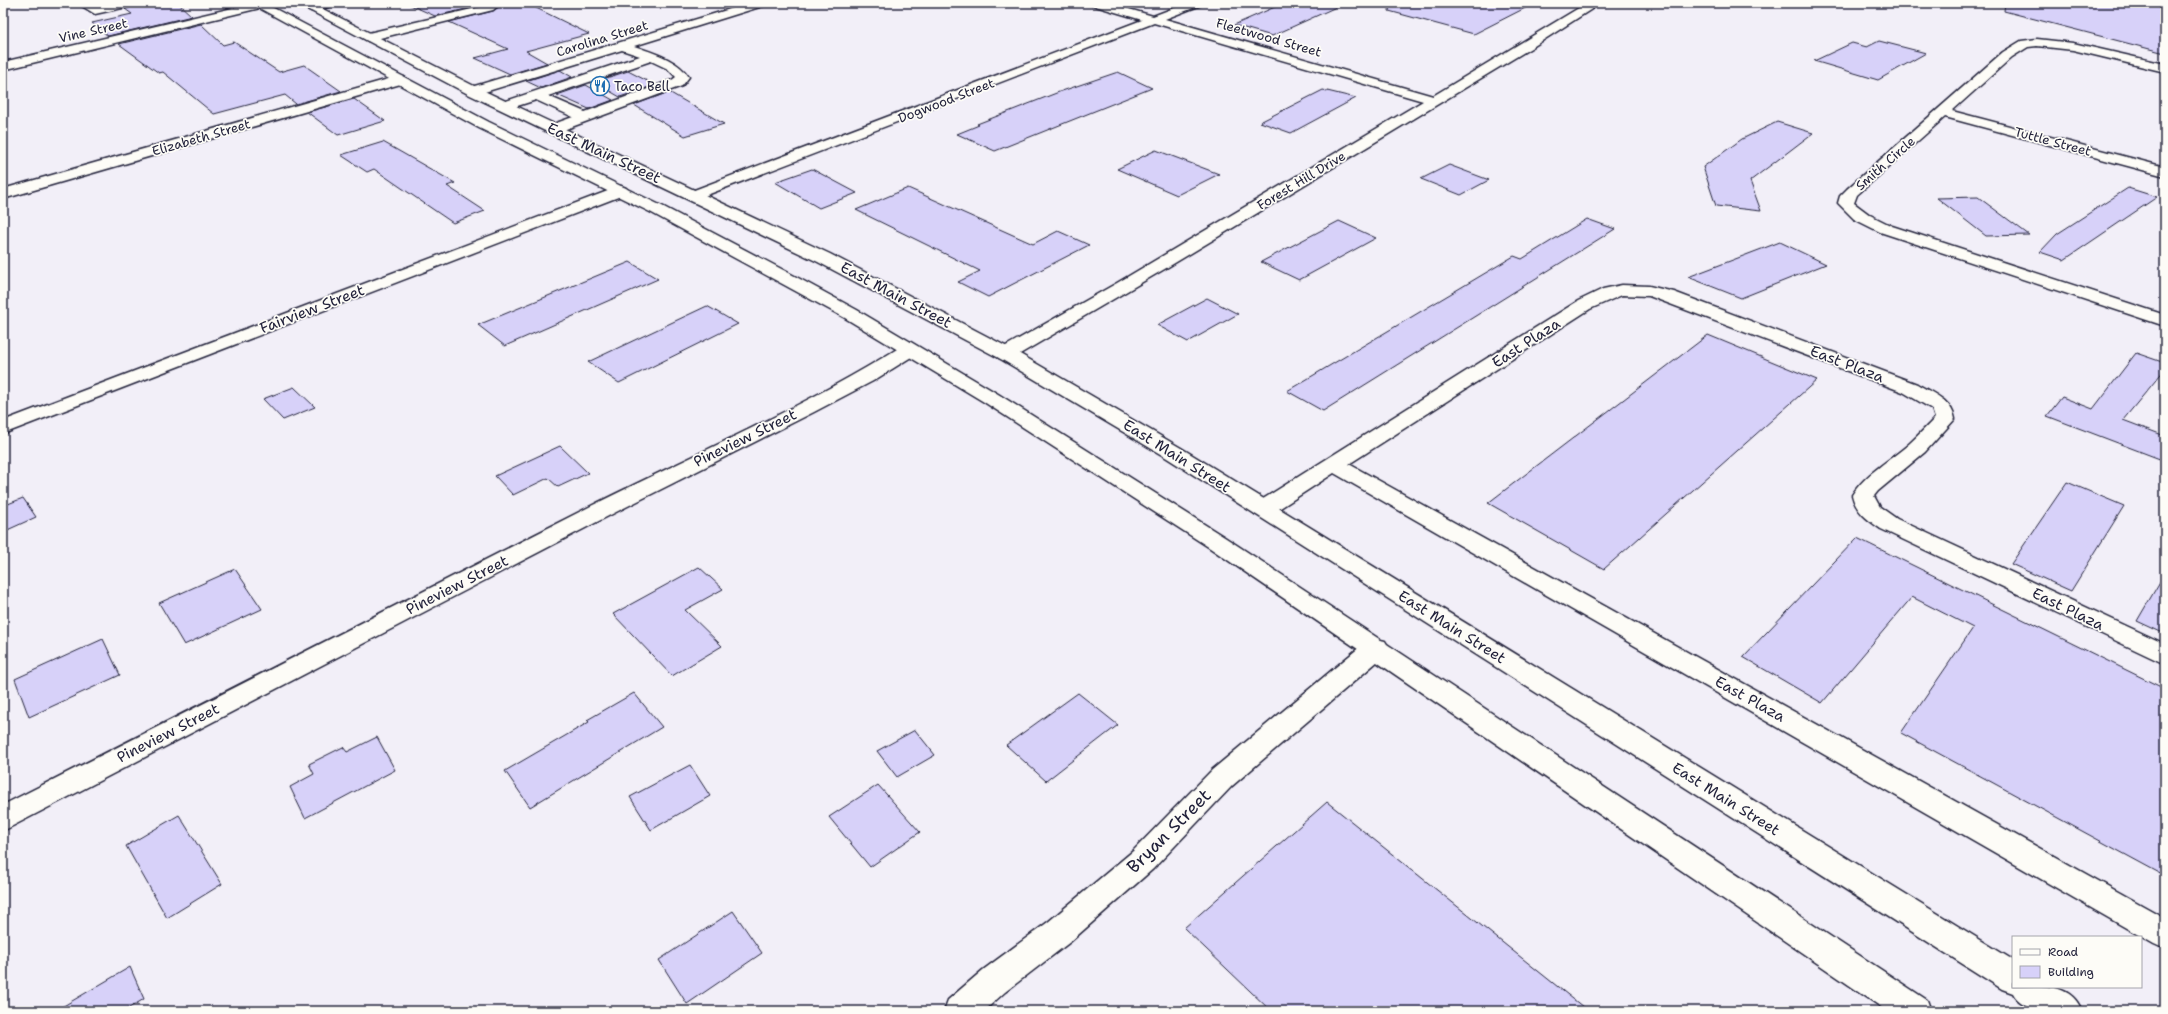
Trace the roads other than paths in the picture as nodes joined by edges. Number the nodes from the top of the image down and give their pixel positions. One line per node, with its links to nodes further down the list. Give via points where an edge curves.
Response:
1 (83, 3): 2 (street, via 95,11)
2 (132, 3)
3 (334, 3): 10 (street)
4 (762, 3): 13 (street, Carolina Street)
5 (1096, 3): 11 (street, Fleetwood Street)
6 (1197, 3): 11 (street, Dogwood Street)
7 (1595, 3): 20 (street, Forest Hill Drive)
8 (258, 4): 15 (street, Vine Street); 17 (street, East Main Street)
9 (491, 4): 12 (street, via 493,5 489,8)
10 (306, 6): 12 (street, East Main Street)
11 (1156, 20): 20 (street, Fleetwood Street); 28 (street, Dogwood Street)
12 (368, 37): 18 (street, East Main Street)
13 (623, 46): 14 (street); 18 (street, Carolina Street)
14 (650, 57): 19 (street); 23 (street, via 672,65 683,77 676,83)
15 (3, 66)
16 (2165, 68): 22 (street, Smith Circle, via 2068,46 2036,42 2025,44 2012,52)
17 (399, 80): 26 (street, East Main Street, via 484,125); 27 (street, Elizabeth Street)
18 (473, 91): 21 (street, East Main Street)
19 (536, 95): 21 (street); 23 (street)
20 (1433, 100): 31 (street, Forest Hill Drive, via 1202,240)
21 (504, 106): 24 (street, East Main Street)
22 (1942, 112): 25 (street, Tuttle Street); 29 (street, Smith Circle, via 1848,196 1846,203 1852,211 1865,220 1912,238)
23 (584, 117): 24 (street)
24 (553, 129): 28 (street, East Main Street)
25 (2165, 172)
26 (621, 191): 30 (street, East Main Street, via 783,277); 32 (street, Fairview Street)
27 (3, 194)
28 (694, 195): 31 (street, East Main Street, via 824,258)
29 (2165, 321)
30 (910, 350): 35 (street, East Main Street, via 991,398 1218,542); 37 (street, Pineview Street, via 807,408 620,501)
31 (1006, 354): 34 (street, East Main Street)
32 (3, 428)
33 (1334, 464): 34 (street, East Plaza); 36 (street, East Plaza, via 1584,306 1609,293 1622,290 1649,292 1708,311 1875,374 1930,398 1944,412 1945,418 1918,447 1870,486 1864,495 1864,504 1889,524); 38 (street, East Plaza)
34 (1263, 509): 39 (street, East Main Street)
35 (1376, 648): 41 (street, Bryan Street, via 1222,778 1143,860 1059,932); 42 (street, East Main Street)
36 (2165, 656)
37 (3, 819)
38 (2165, 934)
39 (2012, 977)
40 (2029, 988): 43 (street)
41 (960, 1011)
42 (1915, 1011)
43 (2066, 1011)

